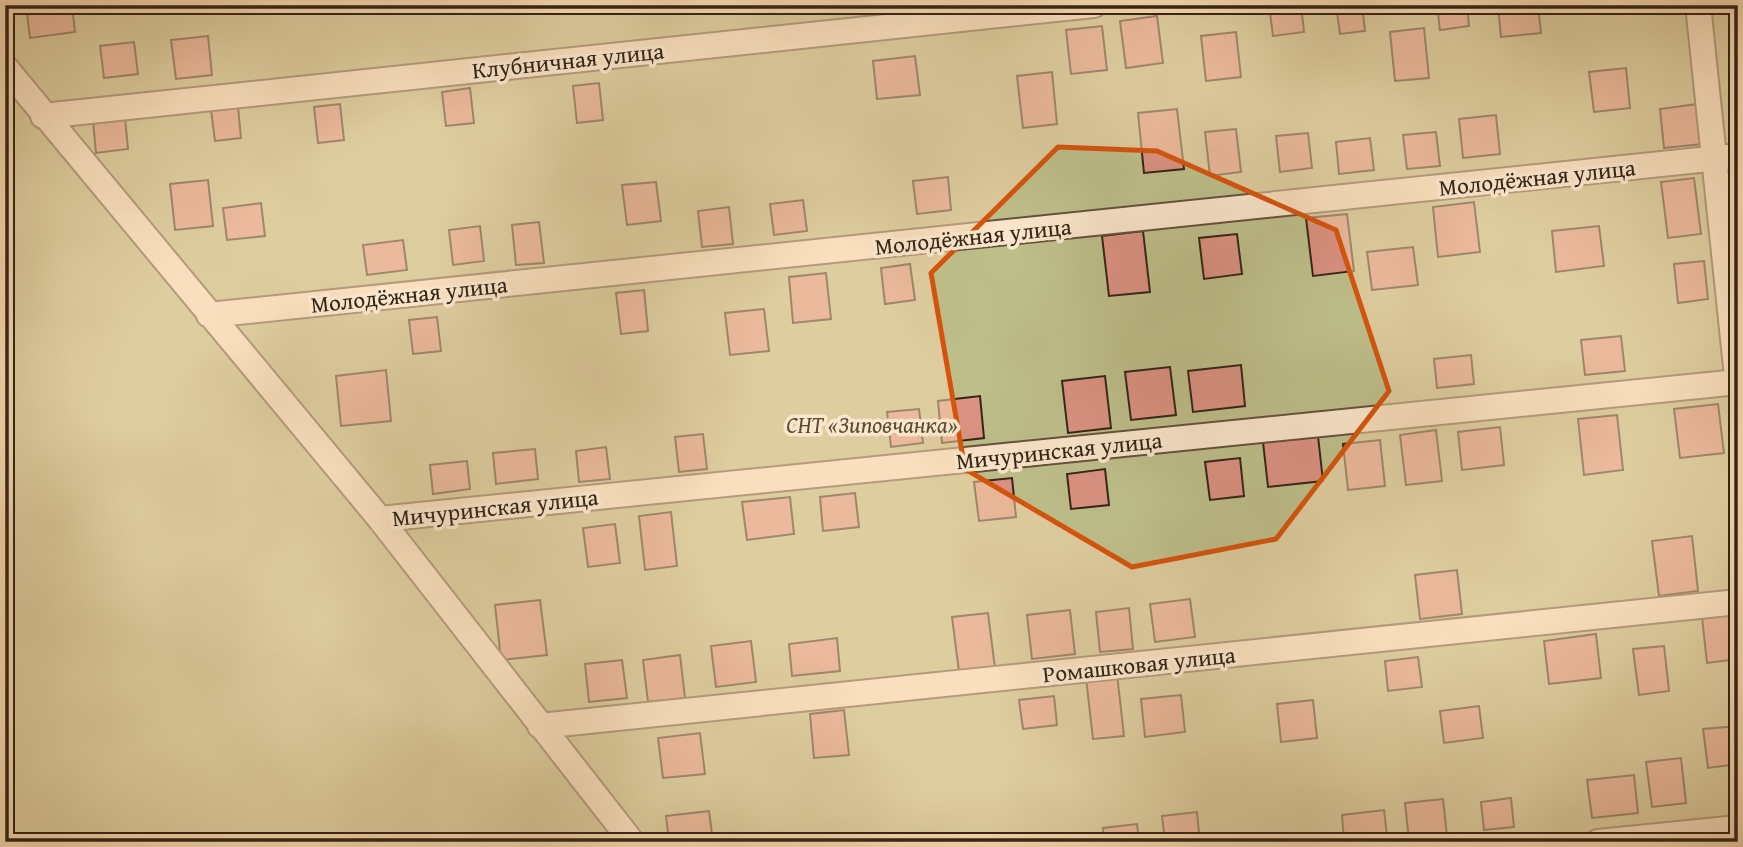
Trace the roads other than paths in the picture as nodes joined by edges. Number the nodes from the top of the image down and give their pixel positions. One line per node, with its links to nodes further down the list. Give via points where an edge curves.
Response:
1 (1094, 5): 4 (street, Клубничная улица)
2 (1698, 5): 5 (street)
3 (5, 68): 4 (street)
4 (43, 116): 6 (street)
5 (1727, 157): 6 (street, Молодёжная улица); 7 (street)
6 (209, 315): 8 (street)
7 (1738, 383): 8 (street, Мичуринская улица)
8 (380, 519): 10 (street)
9 (1738, 602): 10 (street, Ромашковая улица)
10 (540, 726): 12 (street)
11 (1738, 828): 13 (street)
12 (632, 842)
13 (1598, 842)

